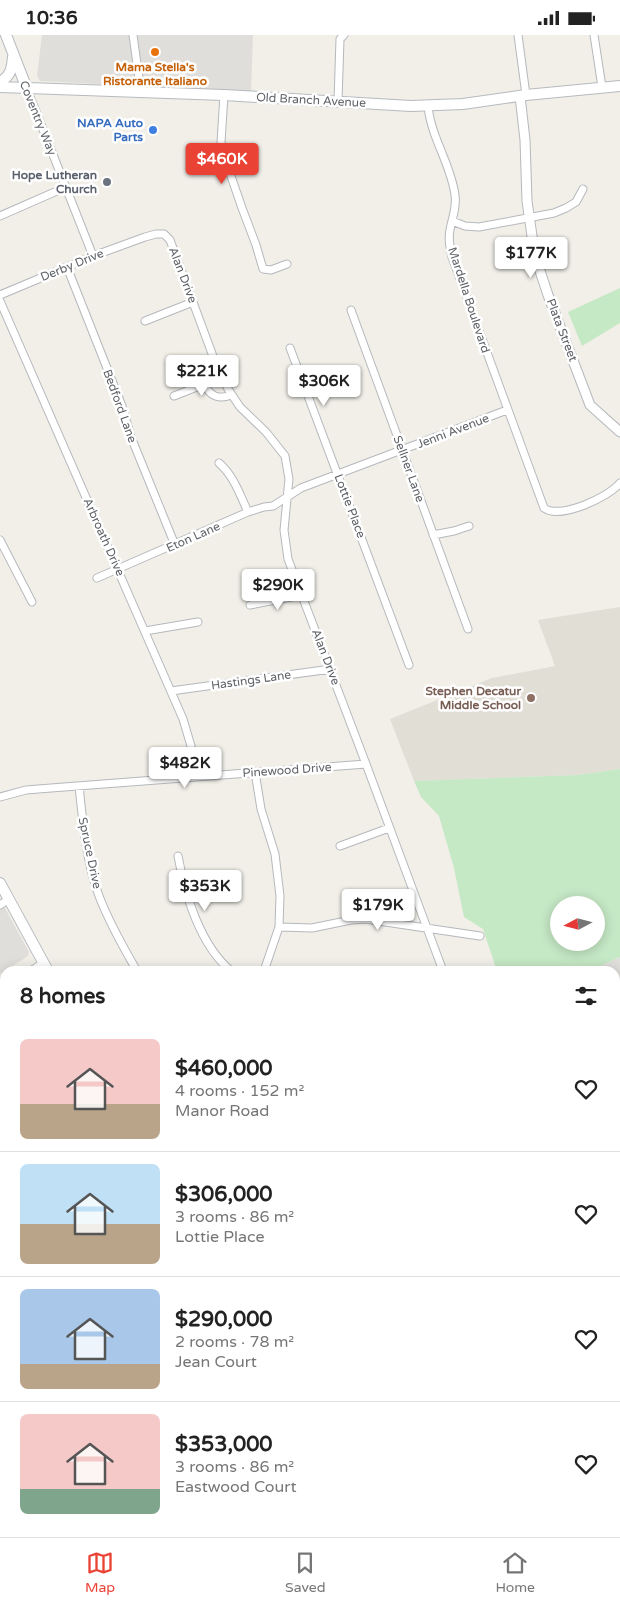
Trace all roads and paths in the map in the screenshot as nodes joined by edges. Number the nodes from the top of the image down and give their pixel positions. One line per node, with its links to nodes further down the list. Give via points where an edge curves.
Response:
1 (6, 35): 6 (main road, Coventry Way)
2 (133, 35): 12 (street)
3 (518, 35): 14 (street)
4 (594, 35): 10 (street)
5 (340, 36): 15 (street)
6 (13, 56): 7 (main road, via 12,68); 11 (main road, Coventry Way)
7 (0, 82)
8 (620, 86): 10 (main road, Old Branch Avenue)
9 (0, 87): 11 (main road, Old Branch Avenue)
10 (602, 87): 14 (main road, Old Branch Avenue)
11 (27, 89): 12 (main road, Old Branch Avenue); 17 (street, Coventry Way)
12 (141, 93): 13 (main road, Old Branch Avenue)
13 (224, 95): 15 (main road, Old Branch Avenue); 24 (street, via 223,153 263,269 271,270)
14 (523, 95): 16 (main road, Old Branch Avenue); 20 (street, Plata Street)
15 (338, 101): 16 (main road, Old Branch Avenue)
16 (428, 106): 21 (street, Mardella Boulevard, via 431,126 455,193)
17 (66, 187): 19 (street); 23 (street, Coventry Way)
18 (583, 189): 20 (street, via 579,199 566,208)
19 (0, 216)
20 (528, 218): 21 (street, via 472,227); 37 (street, Plata Street, via 544,282 590,405)
21 (452, 221): 36 (street, Mardella Boulevard, via 449,235 452,257)
22 (145, 237): 23 (street, Derby Drive); 28 (street, Alan Drive, via 160,234 168,238)
23 (93, 256): 25 (street, Derby Drive)
24 (287, 264)
25 (67, 267): 26 (street, Derby Drive); 47 (street, Bedford Lane)
26 (0, 295)
27 (0, 301): 48 (street, Arbroath Drive)
28 (194, 302): 30 (street); 32 (street, Alan Drive)
29 (350, 310): 38 (street, Sellner Lane)
30 (144, 321)
31 (290, 348): 40 (street, Lottie Place)
32 (222, 377): 33 (street); 34 (street, Alan Drive)
33 (204, 384): 34 (street, via 216,397); 35 (street)
34 (231, 395): 42 (street, Alan Drive, via 284,455 289,479)
35 (174, 396)
36 (507, 410): 38 (street, Jenni Avenue); 41 (street, Mardella Boulevard, via 544,508 550,512 599,499)
37 (620, 432)
38 (402, 451): 40 (street, Jenni Avenue); 45 (street, Sellner Lane)
39 (220, 463): 43 (street, via 231,477)
40 (338, 474): 42 (street, Jenni Avenue); 56 (street, Lottie Place)
41 (620, 483)
42 (287, 496): 43 (street, Eton Lane, via 273,506); 50 (street, Alan Drive, via 285,547)
43 (248, 512): 47 (street, Eton Lane)
44 (469, 526): 45 (street)
45 (433, 535): 54 (street, Sellner Lane)
46 (0, 540): 51 (street)
47 (175, 545): 48 (street, Eton Lane)
48 (118, 569): 49 (street, Eton Lane); 55 (street, Arbroath Drive)
49 (97, 578)
50 (302, 595): 52 (street); 57 (street, Alan Drive)
51 (32, 602)
52 (250, 605)
53 (198, 622): 55 (street)
54 (468, 629)
55 (145, 631): 58 (street, Arbroath Drive)
56 (409, 665)
57 (331, 669): 58 (street, Hastings Lane); 59 (street, Alan Drive)
58 (171, 691): 61 (street, Arbroath Drive, via 190,740)
59 (366, 764): 60 (street, Pinewood Drive); 64 (street, Alan Drive)
60 (256, 773): 61 (street, Pinewood Drive); 69 (street, via 261,809 278,866)
61 (192, 777): 62 (street, Pinewood Drive)
62 (79, 786): 63 (street, Pinewood Drive, via 26,790); 73 (street, Spruce Drive, via 87,852 96,887)
63 (0, 797)
64 (389, 828): 65 (street); 70 (street, Alan Drive)
65 (340, 846)
66 (178, 856): 74 (street, via 197,922)
67 (0, 883): 68 (main road)
68 (4, 902): 72 (main road)
69 (278, 927): 70 (street, via 312,928 364,919); 75 (street)
70 (427, 929): 71 (street); 76 (street, Alan Drive)
71 (480, 936)
72 (45, 966)
73 (134, 966)
74 (227, 966)
75 (266, 966)
76 (441, 966)

